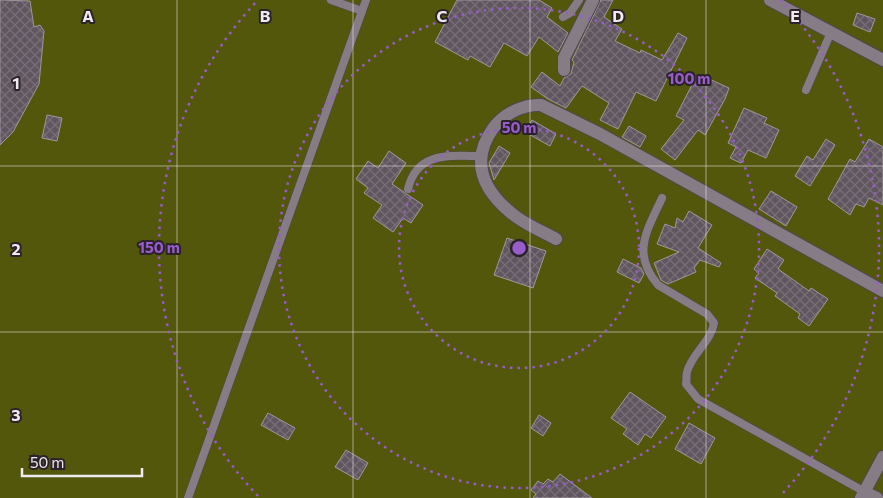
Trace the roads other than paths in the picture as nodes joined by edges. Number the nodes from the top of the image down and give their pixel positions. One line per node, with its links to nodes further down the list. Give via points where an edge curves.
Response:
1 (331, 0): 6 (lane)
2 (366, 0): 6 (lane)
3 (579, 0): 7 (lane)
4 (594, 0): 10 (street, via 564,58)
5 (770, 0): 8 (street)
6 (362, 11): 19 (lane)
7 (563, 17)
8 (831, 32): 9 (street); 11 (lane)
9 (883, 60)
10 (564, 70)
11 (806, 90)
12 (481, 156): 13 (lane, via 431,159 410,178); 15 (street, via 482,174 499,200 516,216); 16 (street, via 487,137 499,121 531,104 541,105 600,134)
13 (408, 189)
14 (662, 198): 18 (lane, via 643,239 642,249 652,278 658,285 711,317 714,323 713,332 687,371 686,384 698,399)
15 (556, 239)
16 (883, 291)
17 (883, 457): 18 (street)
18 (863, 495): 20 (street)
19 (188, 498)
20 (877, 498)

